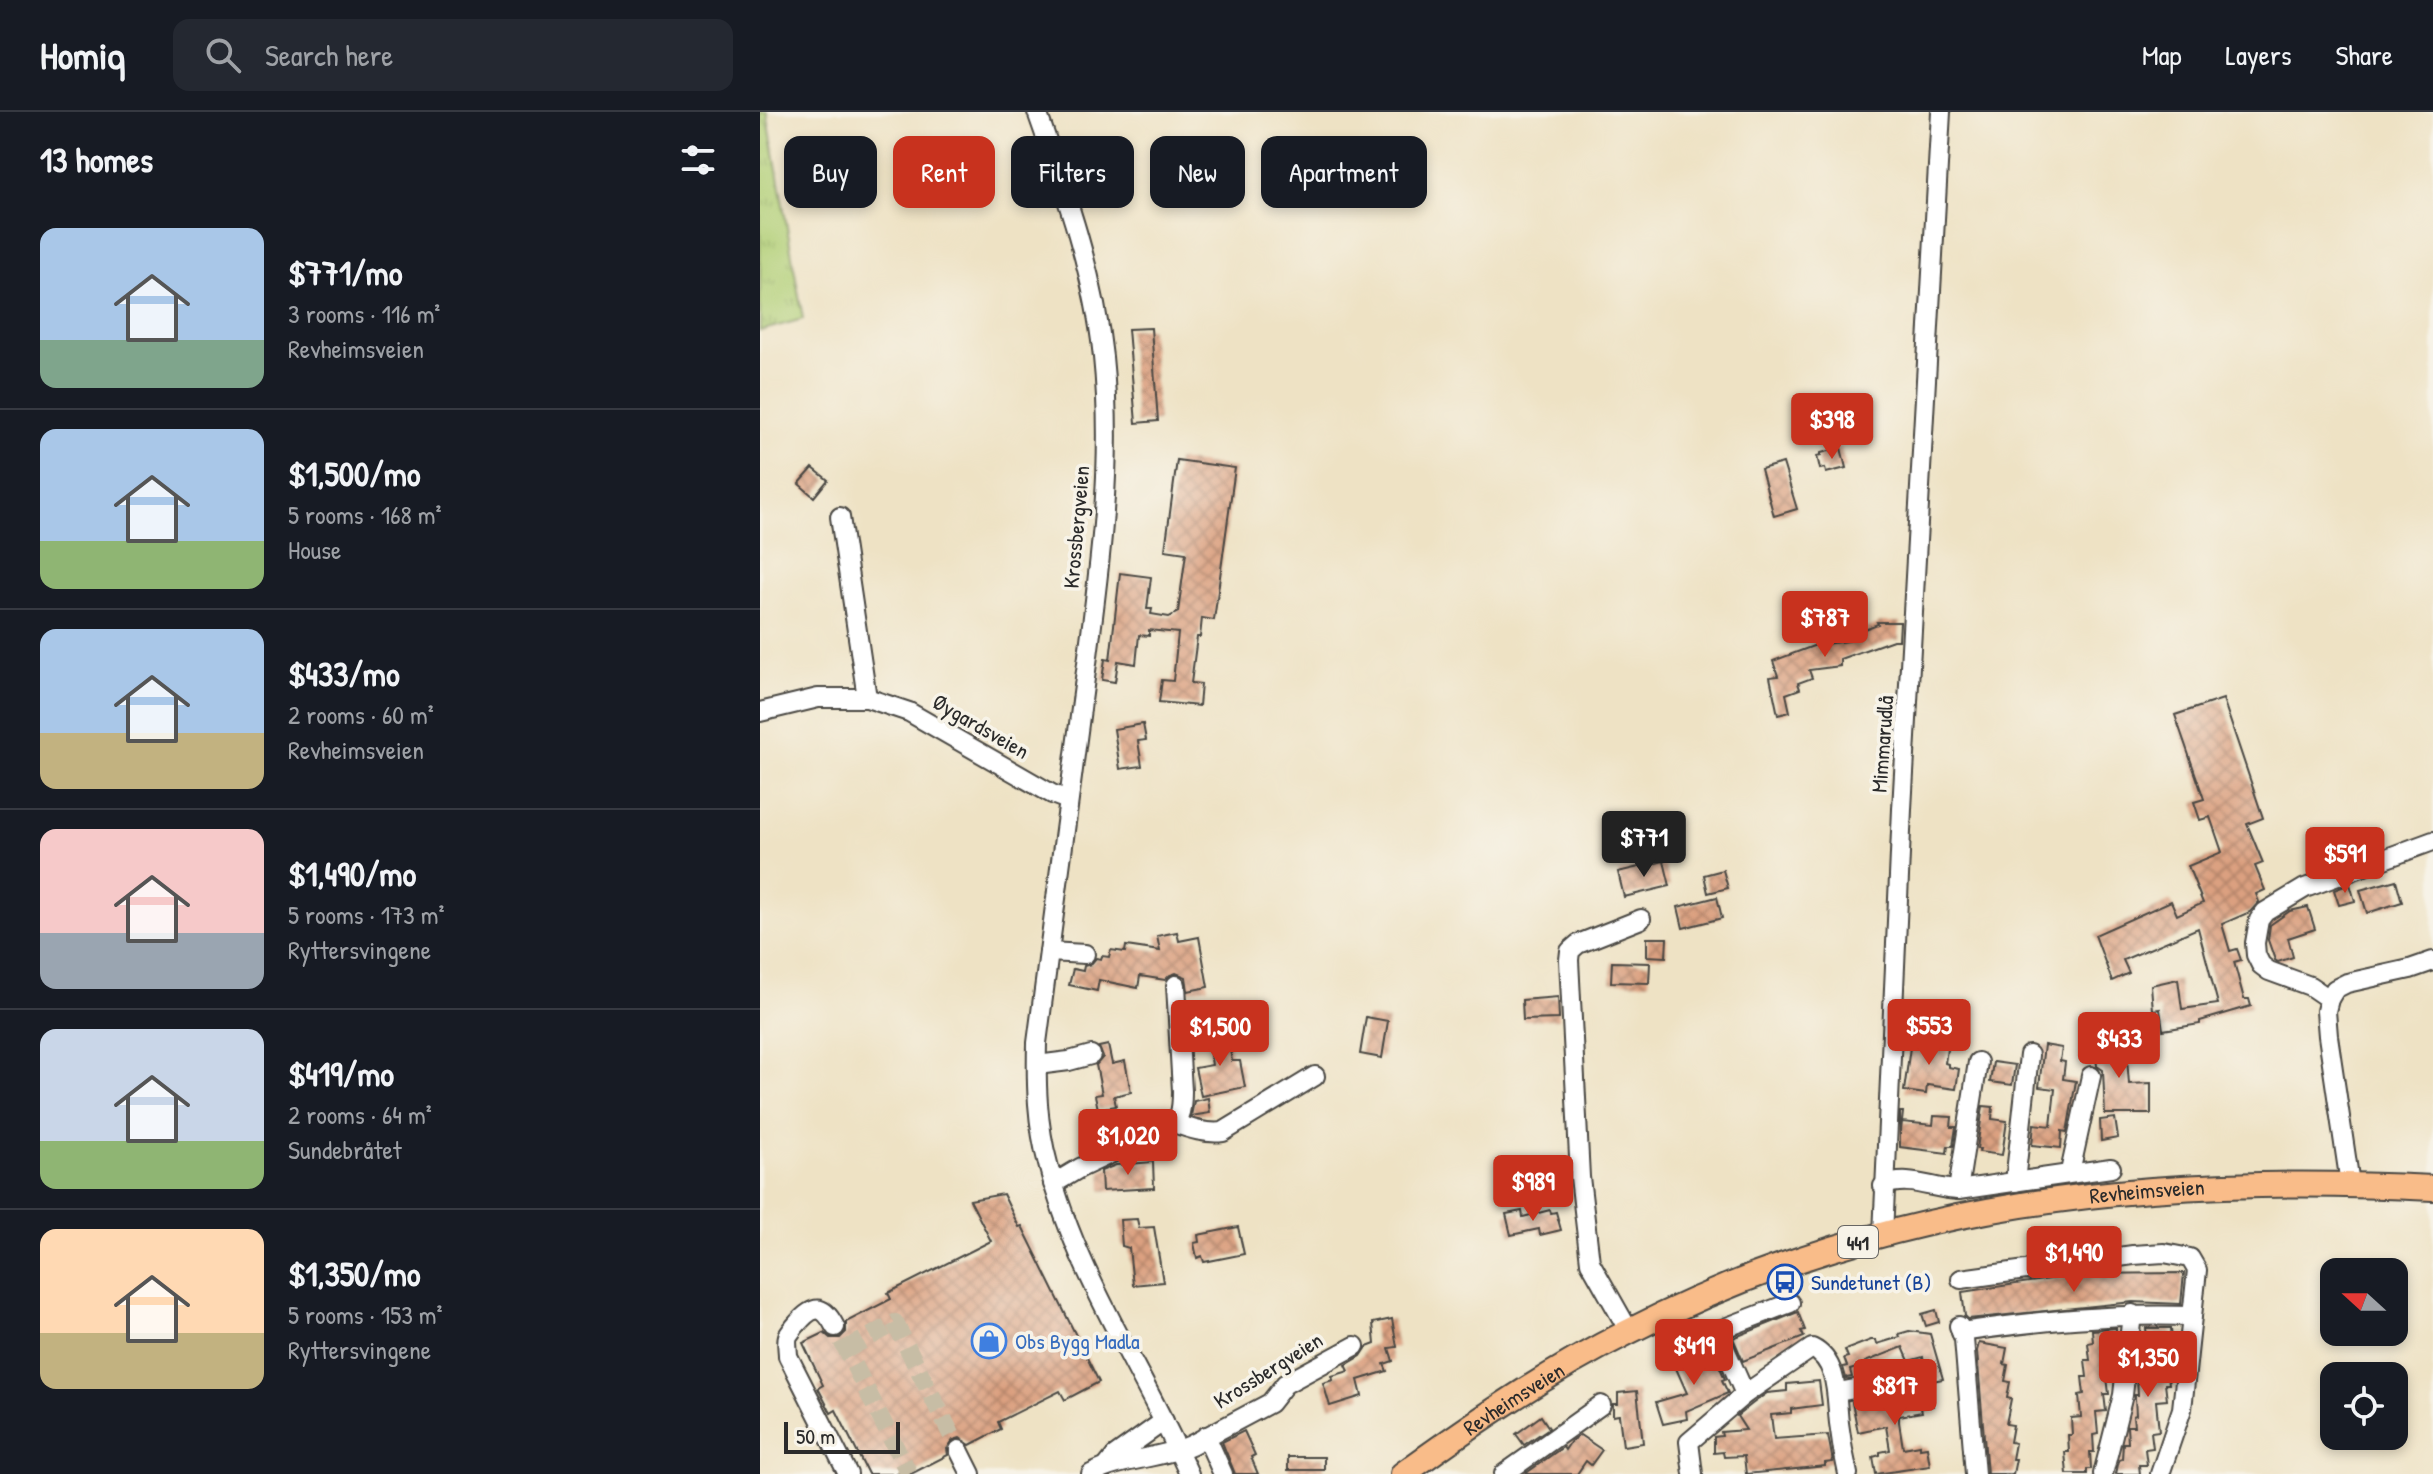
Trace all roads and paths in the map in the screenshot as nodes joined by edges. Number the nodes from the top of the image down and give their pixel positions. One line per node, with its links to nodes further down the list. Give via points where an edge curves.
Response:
1 (1037, 112): 6 (street, Krossbergveien, via 1090,282 1103,357 1108,434 1103,523)
2 (1941, 112): 27 (street, Mimmarudlå)
3 (840, 517): 4 (street)
4 (867, 698): 5 (street, Øygardsveien, via 818,698); 6 (street, Øygardsveien, via 909,712)
5 (760, 712)
6 (1068, 800): 9 (street, Krossbergveien)
7 (2433, 841): 13 (street, via 2305,888 2259,920 2255,943 2261,965)
8 (1641, 919): 36 (street, via 1578,944 1569,960 1580,1177 1590,1262)
9 (1049, 952): 10 (street); 17 (street, Krossbergveien)
10 (1085, 954)
11 (2433, 961): 13 (street, via 2347,983)
12 (1176, 985): 20 (street, via 1182,1107)
13 (2329, 999): 26 (street, via 2328,1036)
14 (1091, 1055): 17 (street)
15 (2029, 1055): 24 (street)
16 (1978, 1062): 29 (street)
17 (1037, 1065): 25 (street, Krossbergveien, via 1040,1123)
18 (1315, 1076): 20 (street, via 1223,1132)
19 (2091, 1076): 22 (street)
20 (1174, 1123): 25 (street)
21 (2111, 1168): 22 (street, Revheimsveien)
22 (2070, 1172): 24 (street, Revheimsveien)
23 (2433, 1181): 26 (main road, Revheimsveien / 441)
24 (2015, 1182): 29 (street, Revheimsveien)
25 (1053, 1184): 42 (street, Krossbergveien, via 1087,1271)
26 (2358, 1184): 28 (main road, Revheimsveien / 441); 30 (main road, Revheimsveien / 441, via 2182,1186 2091,1194 1988,1210)
27 (1883, 1186): 29 (street, Revheimsveien, via 1911,1181); 30 (street, Mimmarudlå)
28 (2433, 1188)
29 (1958, 1190)
30 (1883, 1235): 36 (main road, Revheimsveien / 441, via 1769,1271)
31 (1961, 1279): 34 (street, via 1984,1267 2164,1253 2190,1258 2197,1270)
32 (1790, 1303): 40 (street, via 1717,1331)
33 (2132, 1314): 34 (street); 55 (street, via 1960,1329); 56 (street, via 2123,1395)
34 (2192, 1316): 57 (street, via 2182,1409)
35 (835, 1327): 47 (street, via 828,1313 817,1309 806,1314 788,1335 788,1356)
36 (1629, 1331): 51 (main road, Revheimsveien / 441, via 1528,1388)
37 (1355, 1346): 43 (street, Krossbergveien, via 1285,1384 1270,1403)
38 (1893, 1382): 39 (street)
39 (1838, 1392): 40 (street, via 1828,1362 1812,1348); 54 (street)
40 (1745, 1394): 53 (street, via 1689,1442)
41 (1601, 1405): 52 (street)
42 (1164, 1421): 45 (street, Krossbergveien); 46 (street, Krossbergveien)
43 (1206, 1436): 45 (street, Krossbergveien); 50 (street, Krossbergveien)
44 (959, 1450): 48 (street)
45 (1179, 1450): 46 (street, Krossbergveien); 49 (street, Krossbergveien)
46 (1099, 1470)
47 (848, 1474)
48 (971, 1474)
49 (1189, 1474)
50 (1223, 1474)
51 (1403, 1474)
52 (1504, 1474)
53 (1693, 1474)
54 (1848, 1474)
55 (1975, 1474)
56 (2103, 1474)
57 (2160, 1474)

